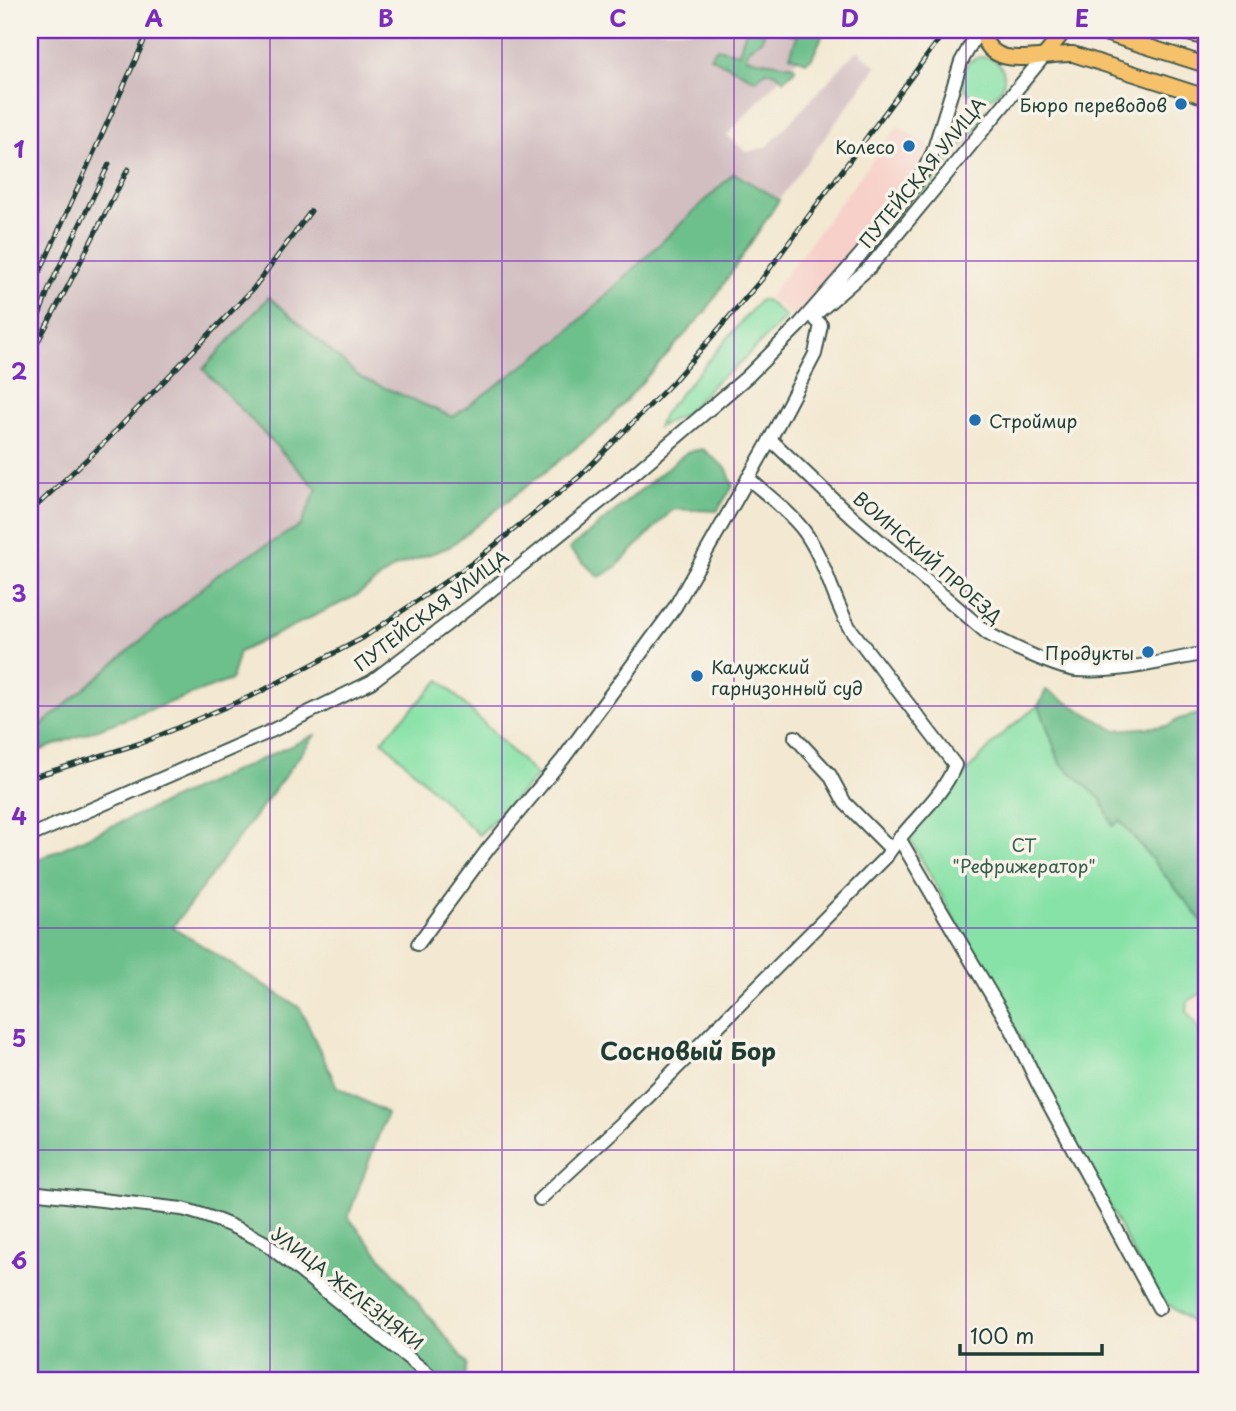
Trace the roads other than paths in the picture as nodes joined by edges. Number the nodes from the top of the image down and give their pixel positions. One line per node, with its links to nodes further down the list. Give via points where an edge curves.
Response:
1 (981, 30): 6 (main road, via 985,40 1003,55 1029,59); 10 (street, ПУТЕЙСКАЯ УЛИЦА, via 961,62 938,140 922,174 862,254)
2 (1065, 30): 6 (main road, ПУТЕЙСКАЯ УЛИЦА)
3 (1095, 30): 7 (main road)
4 (1178, 30): 5 (main road)
5 (1206, 38)
6 (1045, 55): 8 (main road, via 1073,54); 9 (street, ПУТЕЙСКАЯ УЛИЦА, via 870,268)
7 (1206, 65)
8 (1206, 97)
9 (813, 317): 10 (street, ПУТЕЙСКАЯ УЛИЦА); 11 (street, via 821,325 815,354)
10 (798, 326): 15 (street, ПУТЕЙСКАЯ УЛИЦА, via 748,376 616,489 371,682)
11 (770, 439): 12 (street); 13 (street, ВОИНСКИЙ ПРОЕЗД, via 853,518 1003,643 1074,670 1120,669)
12 (748, 478): 16 (street, via 805,532 849,626 955,765 948,783); 17 (street, via 675,607)
13 (1206, 653)
14 (795, 737): 16 (street, via 830,775 845,803)
15 (30, 836)
16 (895, 843): 19 (street, via 622,1123); 20 (street, via 1012,1030)
17 (418, 944)
18 (30, 1192): 21 (street, УЛИЦА ЖЕЛЕЗНЯКИ, via 182,1209 241,1230 264,1242)
19 (540, 1199)
20 (1159, 1308)
21 (437, 1381)

